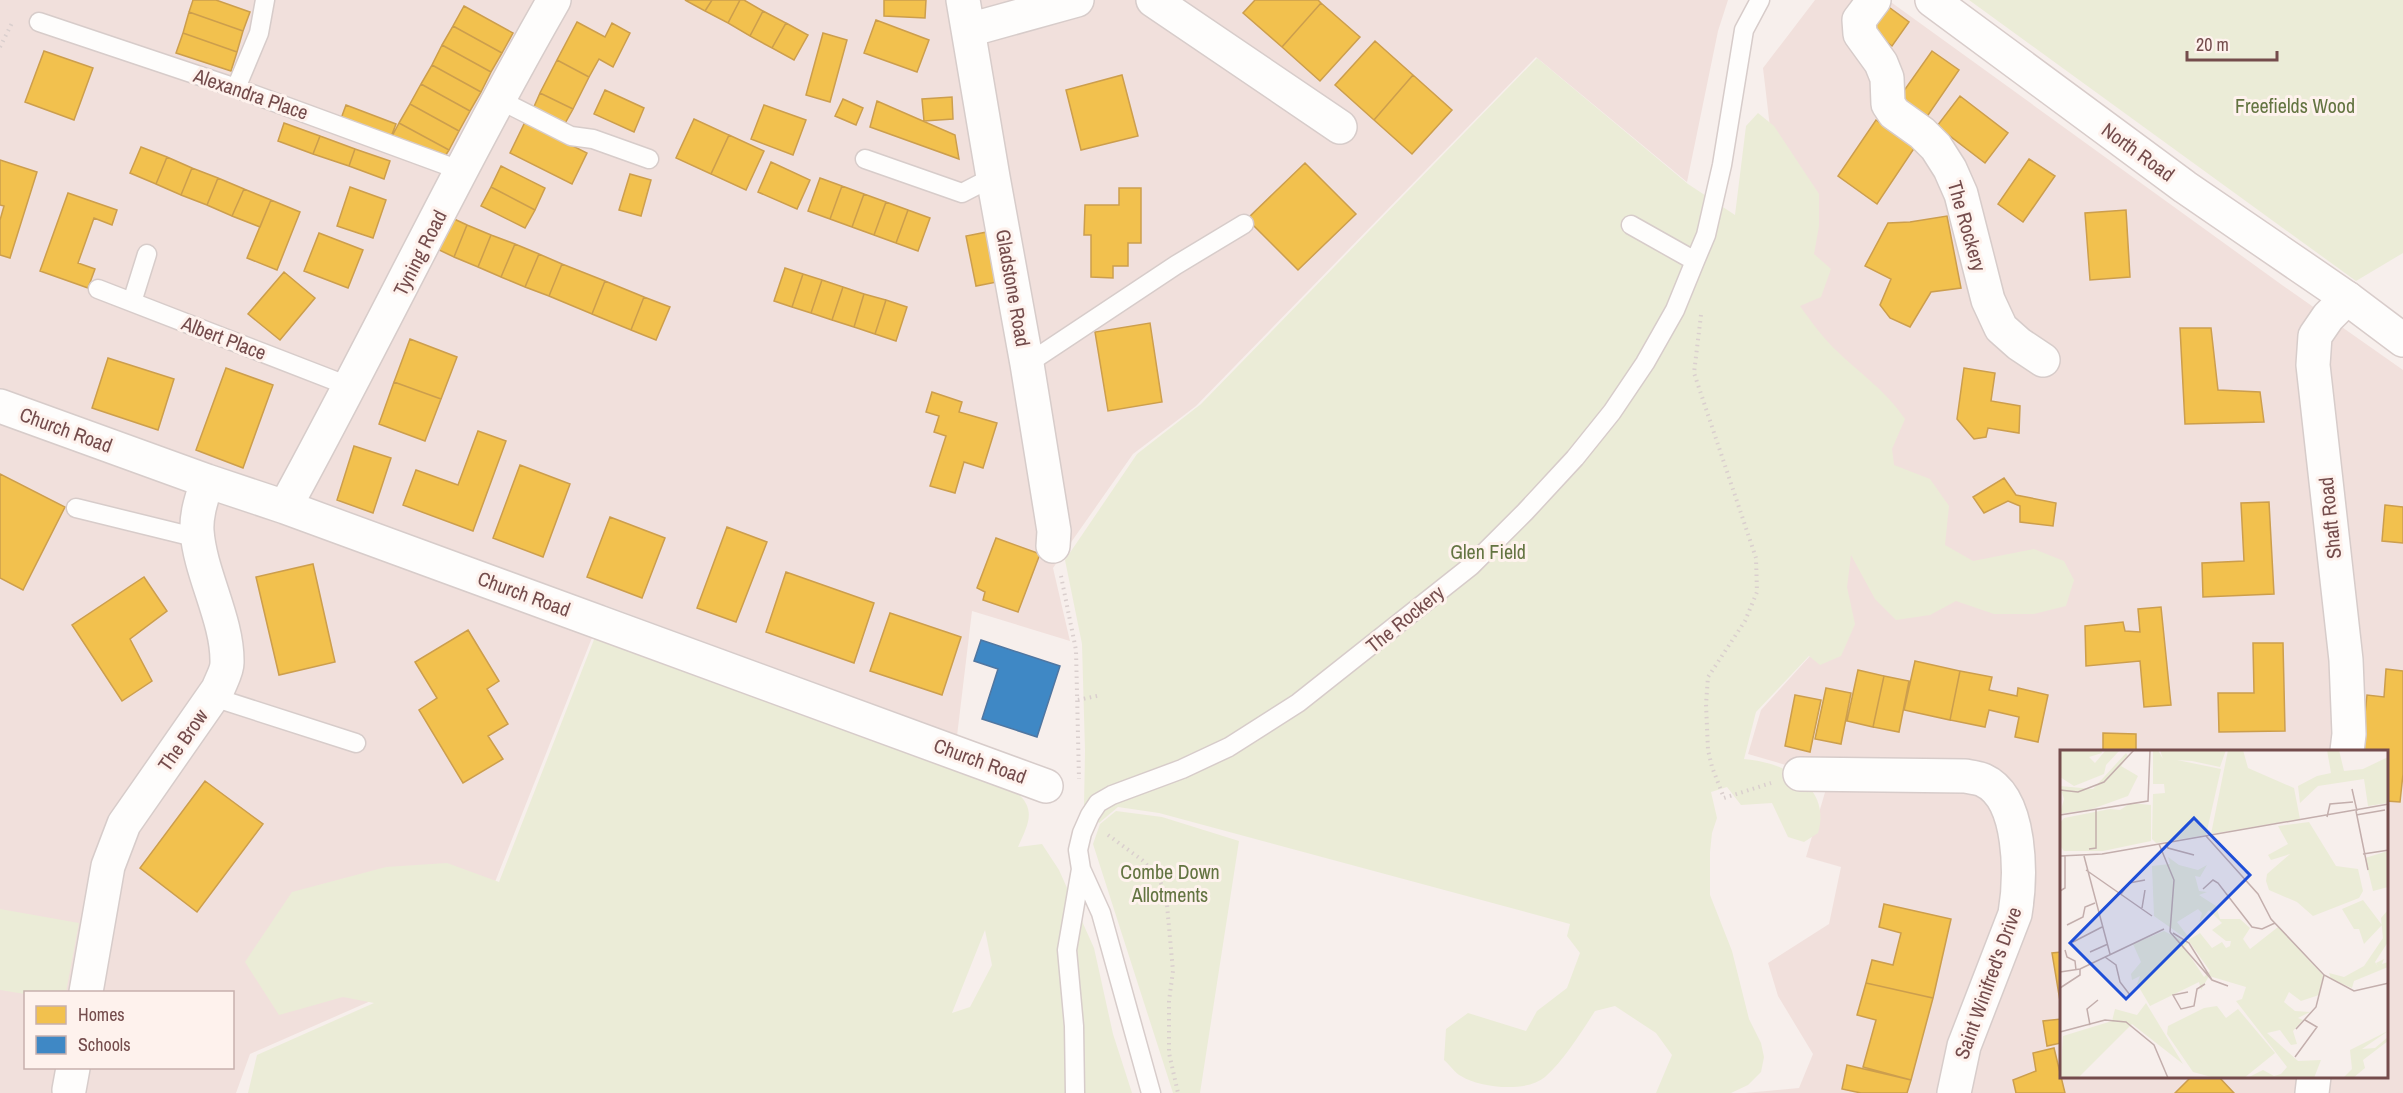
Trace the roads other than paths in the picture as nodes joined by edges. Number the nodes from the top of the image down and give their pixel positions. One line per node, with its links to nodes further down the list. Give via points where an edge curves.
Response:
1 (264, 0): 10 (lane, via 259,33)
2 (554, 0): 11 (street, Tyning Road)
3 (1077, 0): 8 (street, Gladstone Road)
4 (1153, 0): 12 (street)
5 (1760, 0): 20 (lane, The Rockery, via 1744,30 1722,165 1706,235)
6 (1874, 0): 25 (street, The Rockery, via 1859,20 1860,34 1881,63 1887,78 1888,104 1936,147 1950,169 1961,194 1988,300 2001,328)
7 (1932, 0): 22 (street, North Road, via 2185,187)
8 (966, 15): 16 (street, Gladstone Road)
9 (39, 22): 10 (lane, Alexandra Place)
10 (236, 88): 15 (lane, Alexandra Place)
11 (498, 99): 13 (lane, via 571,136 593,139); 15 (street, Tyning Road)
12 (1340, 127)
13 (650, 159)
14 (865, 159): 16 (lane, via 963,193)
15 (462, 171): 27 (street, Tyning Road)
16 (993, 177): 26 (street, Gladstone Road)
17 (1244, 224): 26 (lane)
18 (1631, 225): 20 (lane)
19 (147, 254): 23 (lane)
20 (1695, 261): 39 (lane, The Rockery, via 1675,310 1612,412 1539,497 1471,566 1298,703 1229,747 1098,803 1082,833 1078,850)
21 (98, 289): 23 (lane, Albert Place)
22 (2348, 298): 24 (street, North Road); 36 (street, Shaft Road, via 2315,336 2313,365 2346,660)
23 (132, 302): 27 (lane, Albert Place)
24 (2403, 340)
25 (2043, 360)
26 (1027, 364): 33 (street, Gladstone Road, via 1054,531)
27 (351, 387): 30 (street, Tyning Road)
28 (0, 406): 29 (street, Church Road)
29 (207, 481): 30 (street, Church Road); 32 (street, The Brow, via 198,510)
30 (285, 507): 38 (street, Church Road)
31 (76, 508): 32 (lane)
32 (198, 538): 34 (street, The Brow, via 226,653 227,664)
33 (1053, 546)
34 (213, 697): 35 (lane); 40 (street, The Brow, via 124,824 108,866)
35 (356, 743)
36 (2347, 750)
37 (1800, 774): 44 (street, Saint Winifred's Drive, via 1965,776 1984,780 2010,812 2019,858 2015,914 1964,1046)
38 (1046, 786)
39 (1081, 869): 42 (lane, via 1067,950 1074,1026); 43 (lane, via 1104,923)
40 (86, 991)
41 (2314, 1078): 45 (street)
42 (1074, 1093)
43 (1151, 1093)
44 (1954, 1093)
45 (2312, 1093)

